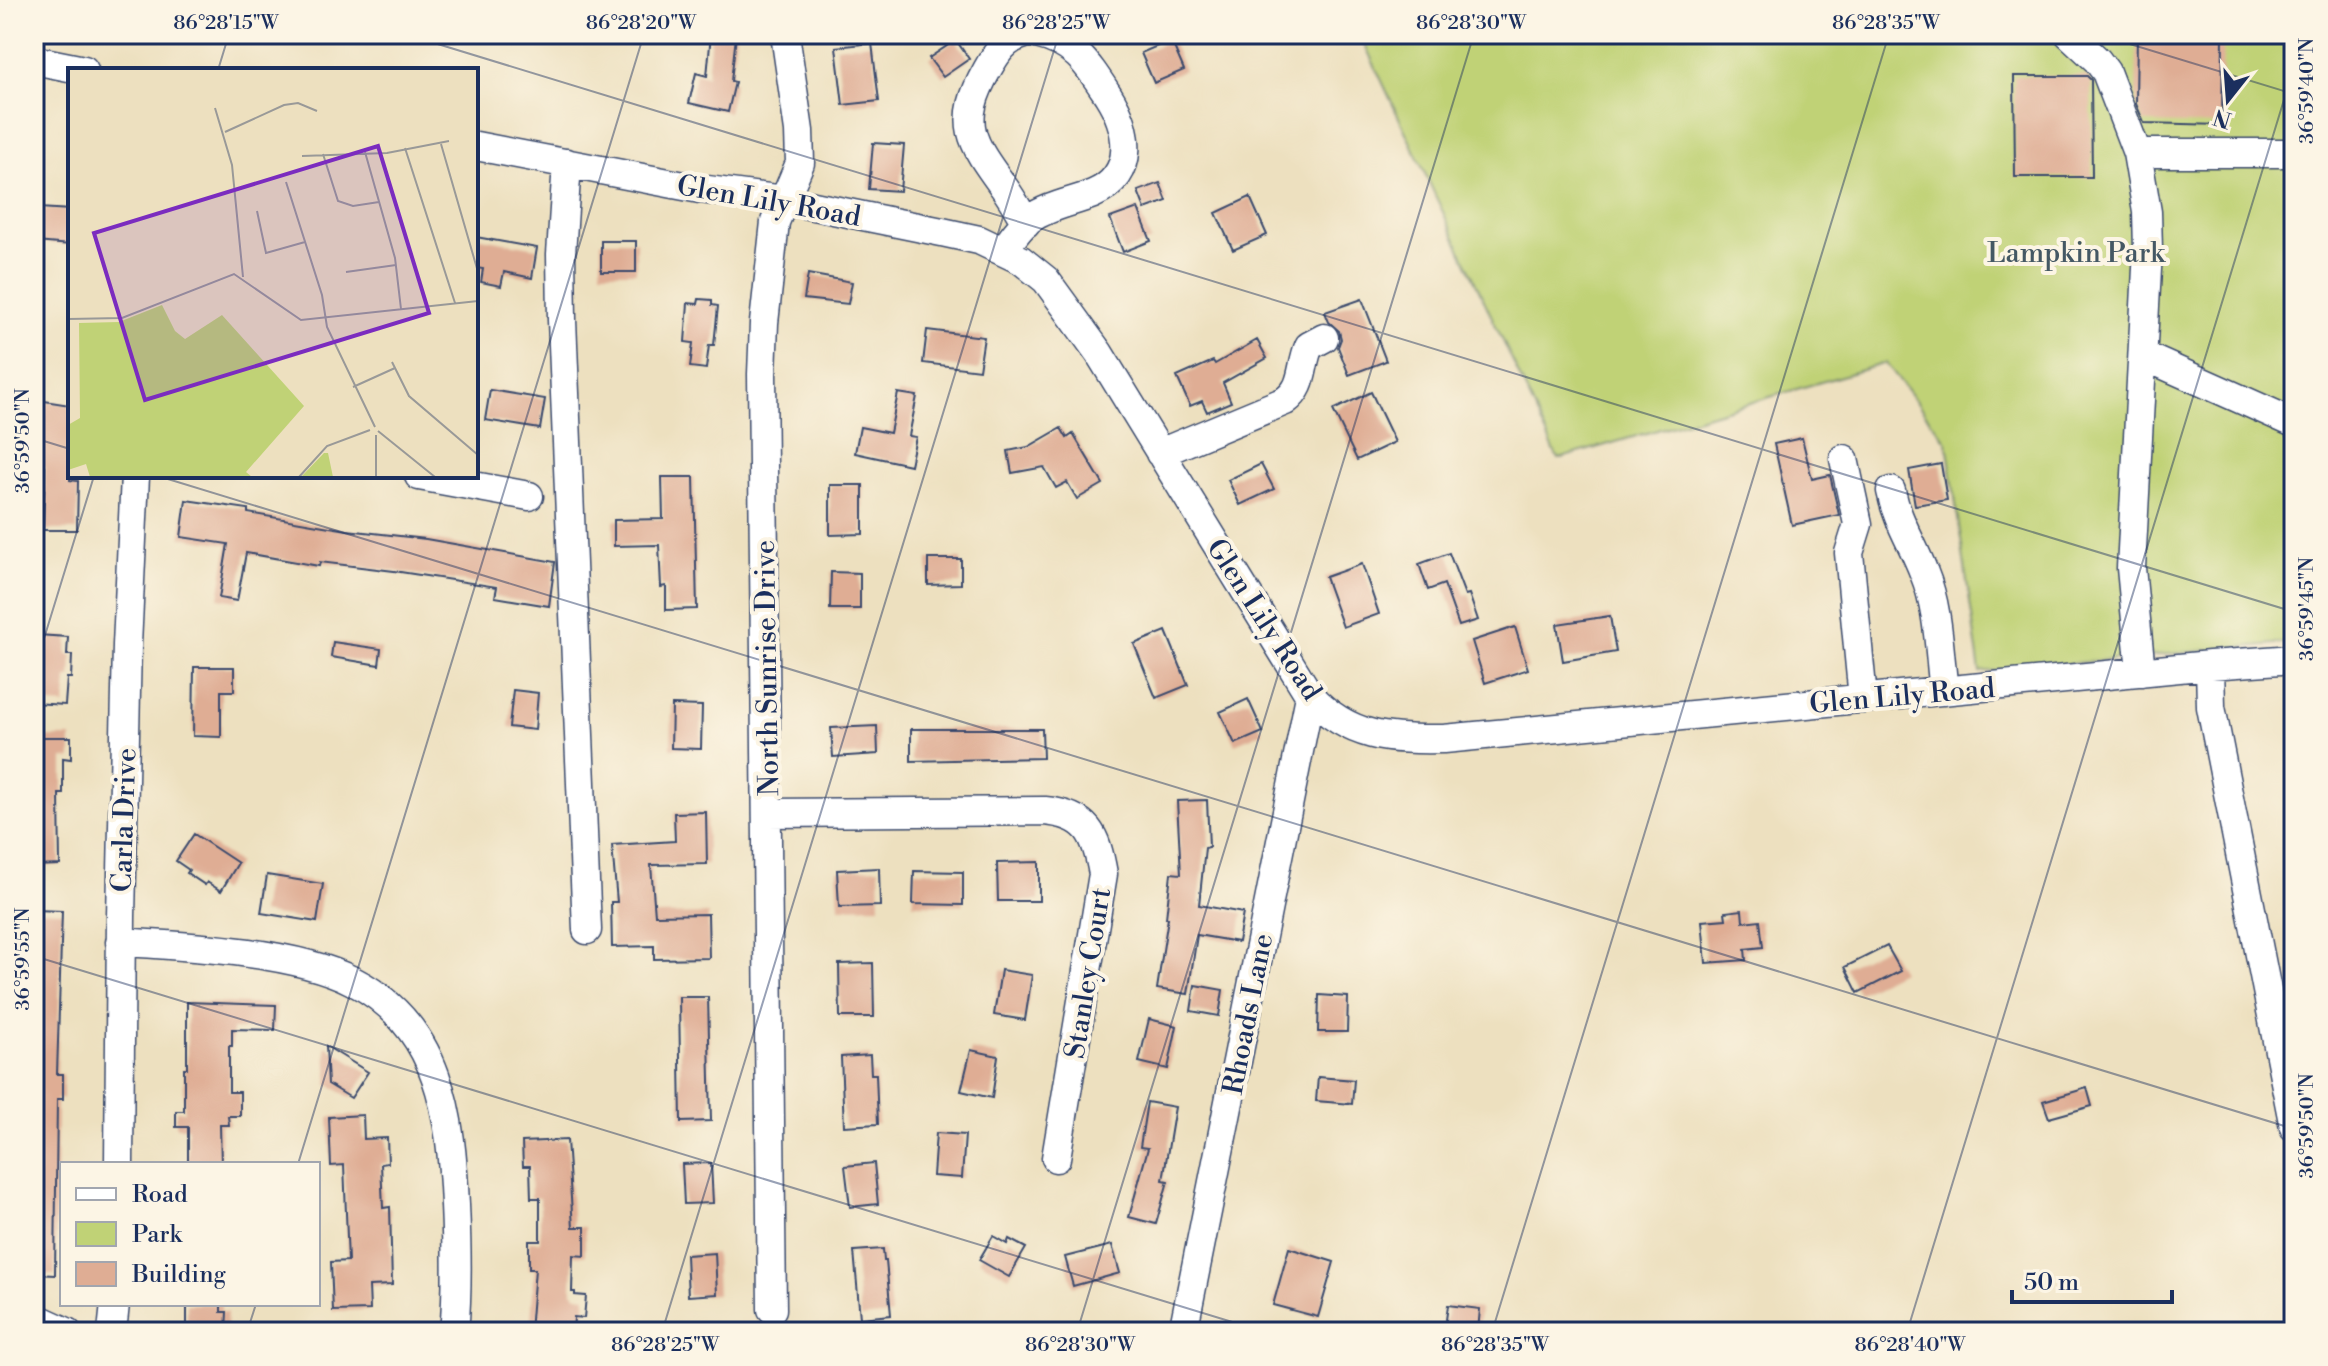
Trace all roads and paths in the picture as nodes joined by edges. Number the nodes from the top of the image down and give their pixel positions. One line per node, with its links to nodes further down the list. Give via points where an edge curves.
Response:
1 (785, 34): 11 (street, North Sunrise Drive, via 800,163)
2 (1025, 34): 12 (street, via 1011,38 997,52 981,80 970,126 975,146)
3 (1036, 34): 12 (street, via 1054,38 1082,58 1118,111 1127,144 1114,178 1097,192)
4 (2069, 34): 8 (street, via 2106,72)
5 (34, 60): 6 (street)
6 (74, 68)
7 (478, 146): 10 (street, Glen Lily Road)
8 (2137, 153): 9 (street); 15 (street, via 2147,212)
9 (2294, 153)
10 (567, 163): 11 (street, Glen Lily Road); 30 (street, via 562,320)
11 (784, 200): 13 (street, Glen Lily Road, via 979,240); 29 (street, North Sunrise Drive, via 775,222 762,374)
12 (1026, 223): 13 (street)
13 (1003, 251): 17 (street, Glen Lily Road, via 1046,280 1099,353)
14 (1324, 338): 17 (street, via 1309,346 1300,384 1285,401)
15 (2144, 356): 16 (street); 25 (street, via 2131,568)
16 (2294, 423)
17 (1160, 453): 27 (street, Glen Lily Road)
18 (1844, 459): 28 (street, via 1858,524 1849,553)
19 (135, 478): 31 (street, Carla Drive)
20 (430, 478): 22 (street)
21 (1891, 491): 26 (street, via 1895,513 1925,574)
22 (529, 496)
23 (2294, 659): 24 (street, Glen Lily Road)
24 (2210, 665): 25 (street, Glen Lily Road); 32 (street, via 2213,720)
25 (2141, 672): 26 (street, Glen Lily Road)
26 (1944, 691): 28 (street, Glen Lily Road)
27 (1310, 696): 28 (street, Glen Lily Road, via 1342,723 1405,740); 41 (street, Rhoads Lane)
28 (1863, 699)
29 (767, 813): 33 (street, Stanley Court, via 1045,811 1082,822 1094,837 1103,874); 36 (street, North Sunrise Drive)
30 (587, 930)
31 (120, 942): 34 (street, Carla Drive); 40 (street, via 254,955 327,971 373,992 409,1027 434,1067 447,1113 456,1215)
32 (2294, 1127)
33 (1056, 1158)
34 (119, 1162)
35 (115, 1306): 39 (street)
36 (772, 1309)
37 (34, 1317): 38 (street)
38 (67, 1332)
39 (112, 1332)
40 (454, 1332)
41 (1183, 1332)

